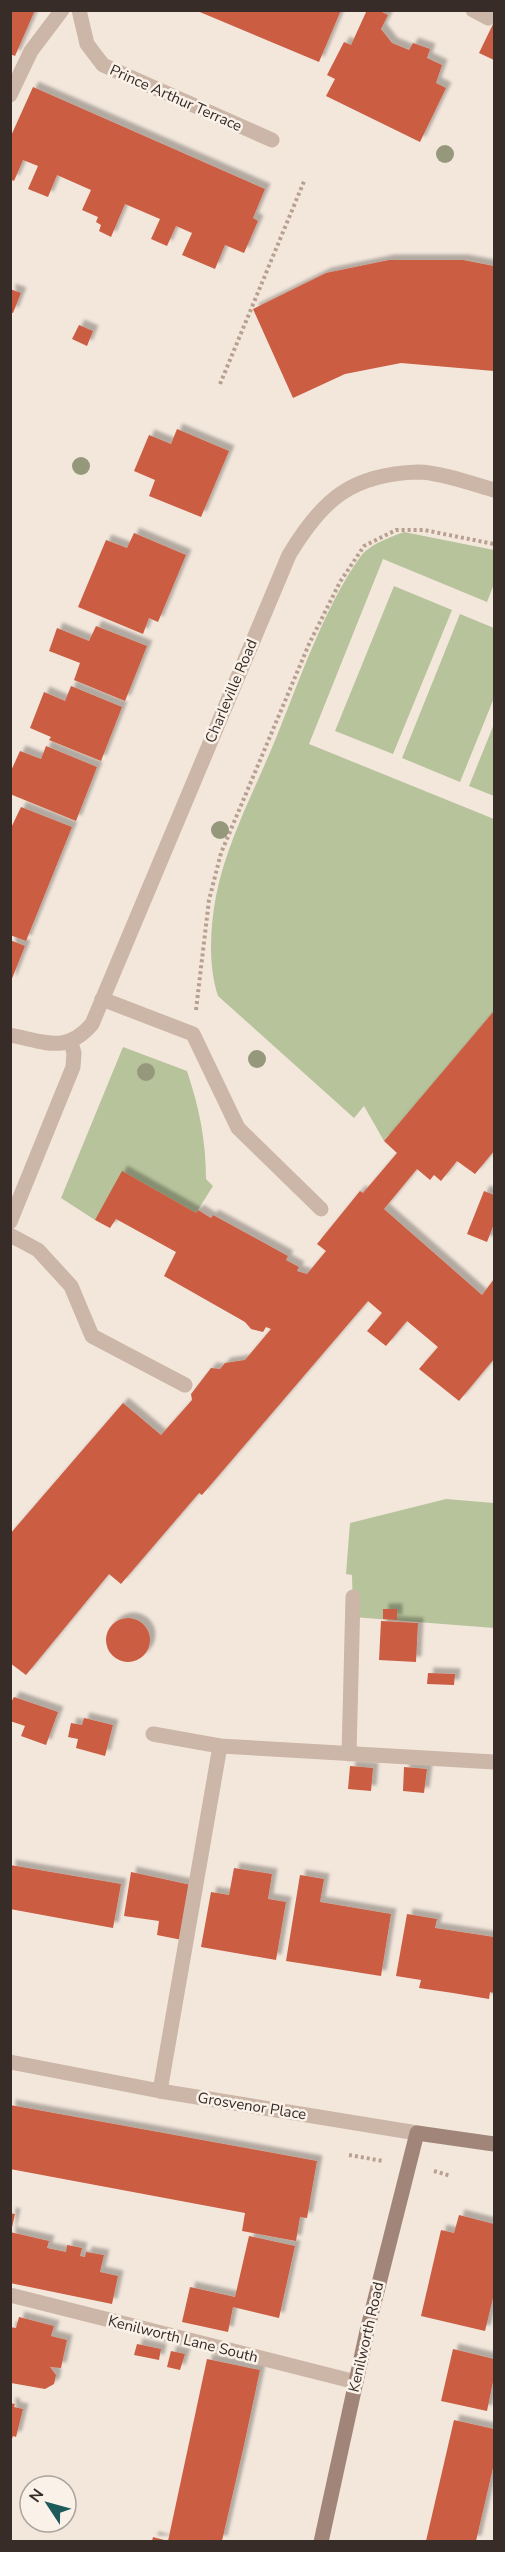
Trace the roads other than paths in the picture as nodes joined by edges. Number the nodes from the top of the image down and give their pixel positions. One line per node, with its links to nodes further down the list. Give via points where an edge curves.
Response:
1 (62, 10): 5 (street, via 31,51)
2 (79, 10): 6 (street, Prince Arthur Terrace, via 87,44 103,65)
3 (473, 10): 4 (street)
4 (488, 18)
5 (10, 95)
6 (272, 140)
7 (495, 490): 8 (street, Charleville Road, via 419,472 376,478 347,488 310,520 285,565)
8 (102, 999): 10 (street, Charleville Road, via 92,1024); 11 (street, via 193,1034 238,1128)
9 (10, 1035): 10 (street)
10 (70, 1043): 12 (street, via 73,1067)
11 (321, 1209)
12 (10, 1222)
13 (10, 1235): 14 (street, via 38,1251 71,1286 92,1336)
14 (185, 1385)
15 (353, 1597): 18 (street)
16 (153, 1734): 17 (street)
17 (220, 1746): 18 (street); 21 (street)
18 (349, 1754): 19 (street)
19 (495, 1762)
20 (10, 2062): 21 (street, Grosvenor Place)
21 (160, 2091): 22 (street, Grosvenor Place)
22 (417, 2133): 23 (street, Grosvenor Place); 25 (street, Kenilworth Road)
23 (495, 2144)
24 (10, 2295): 25 (street, Kenilworth Lane South)
25 (356, 2382): 26 (street, Kenilworth Road)
26 (321, 2541)

